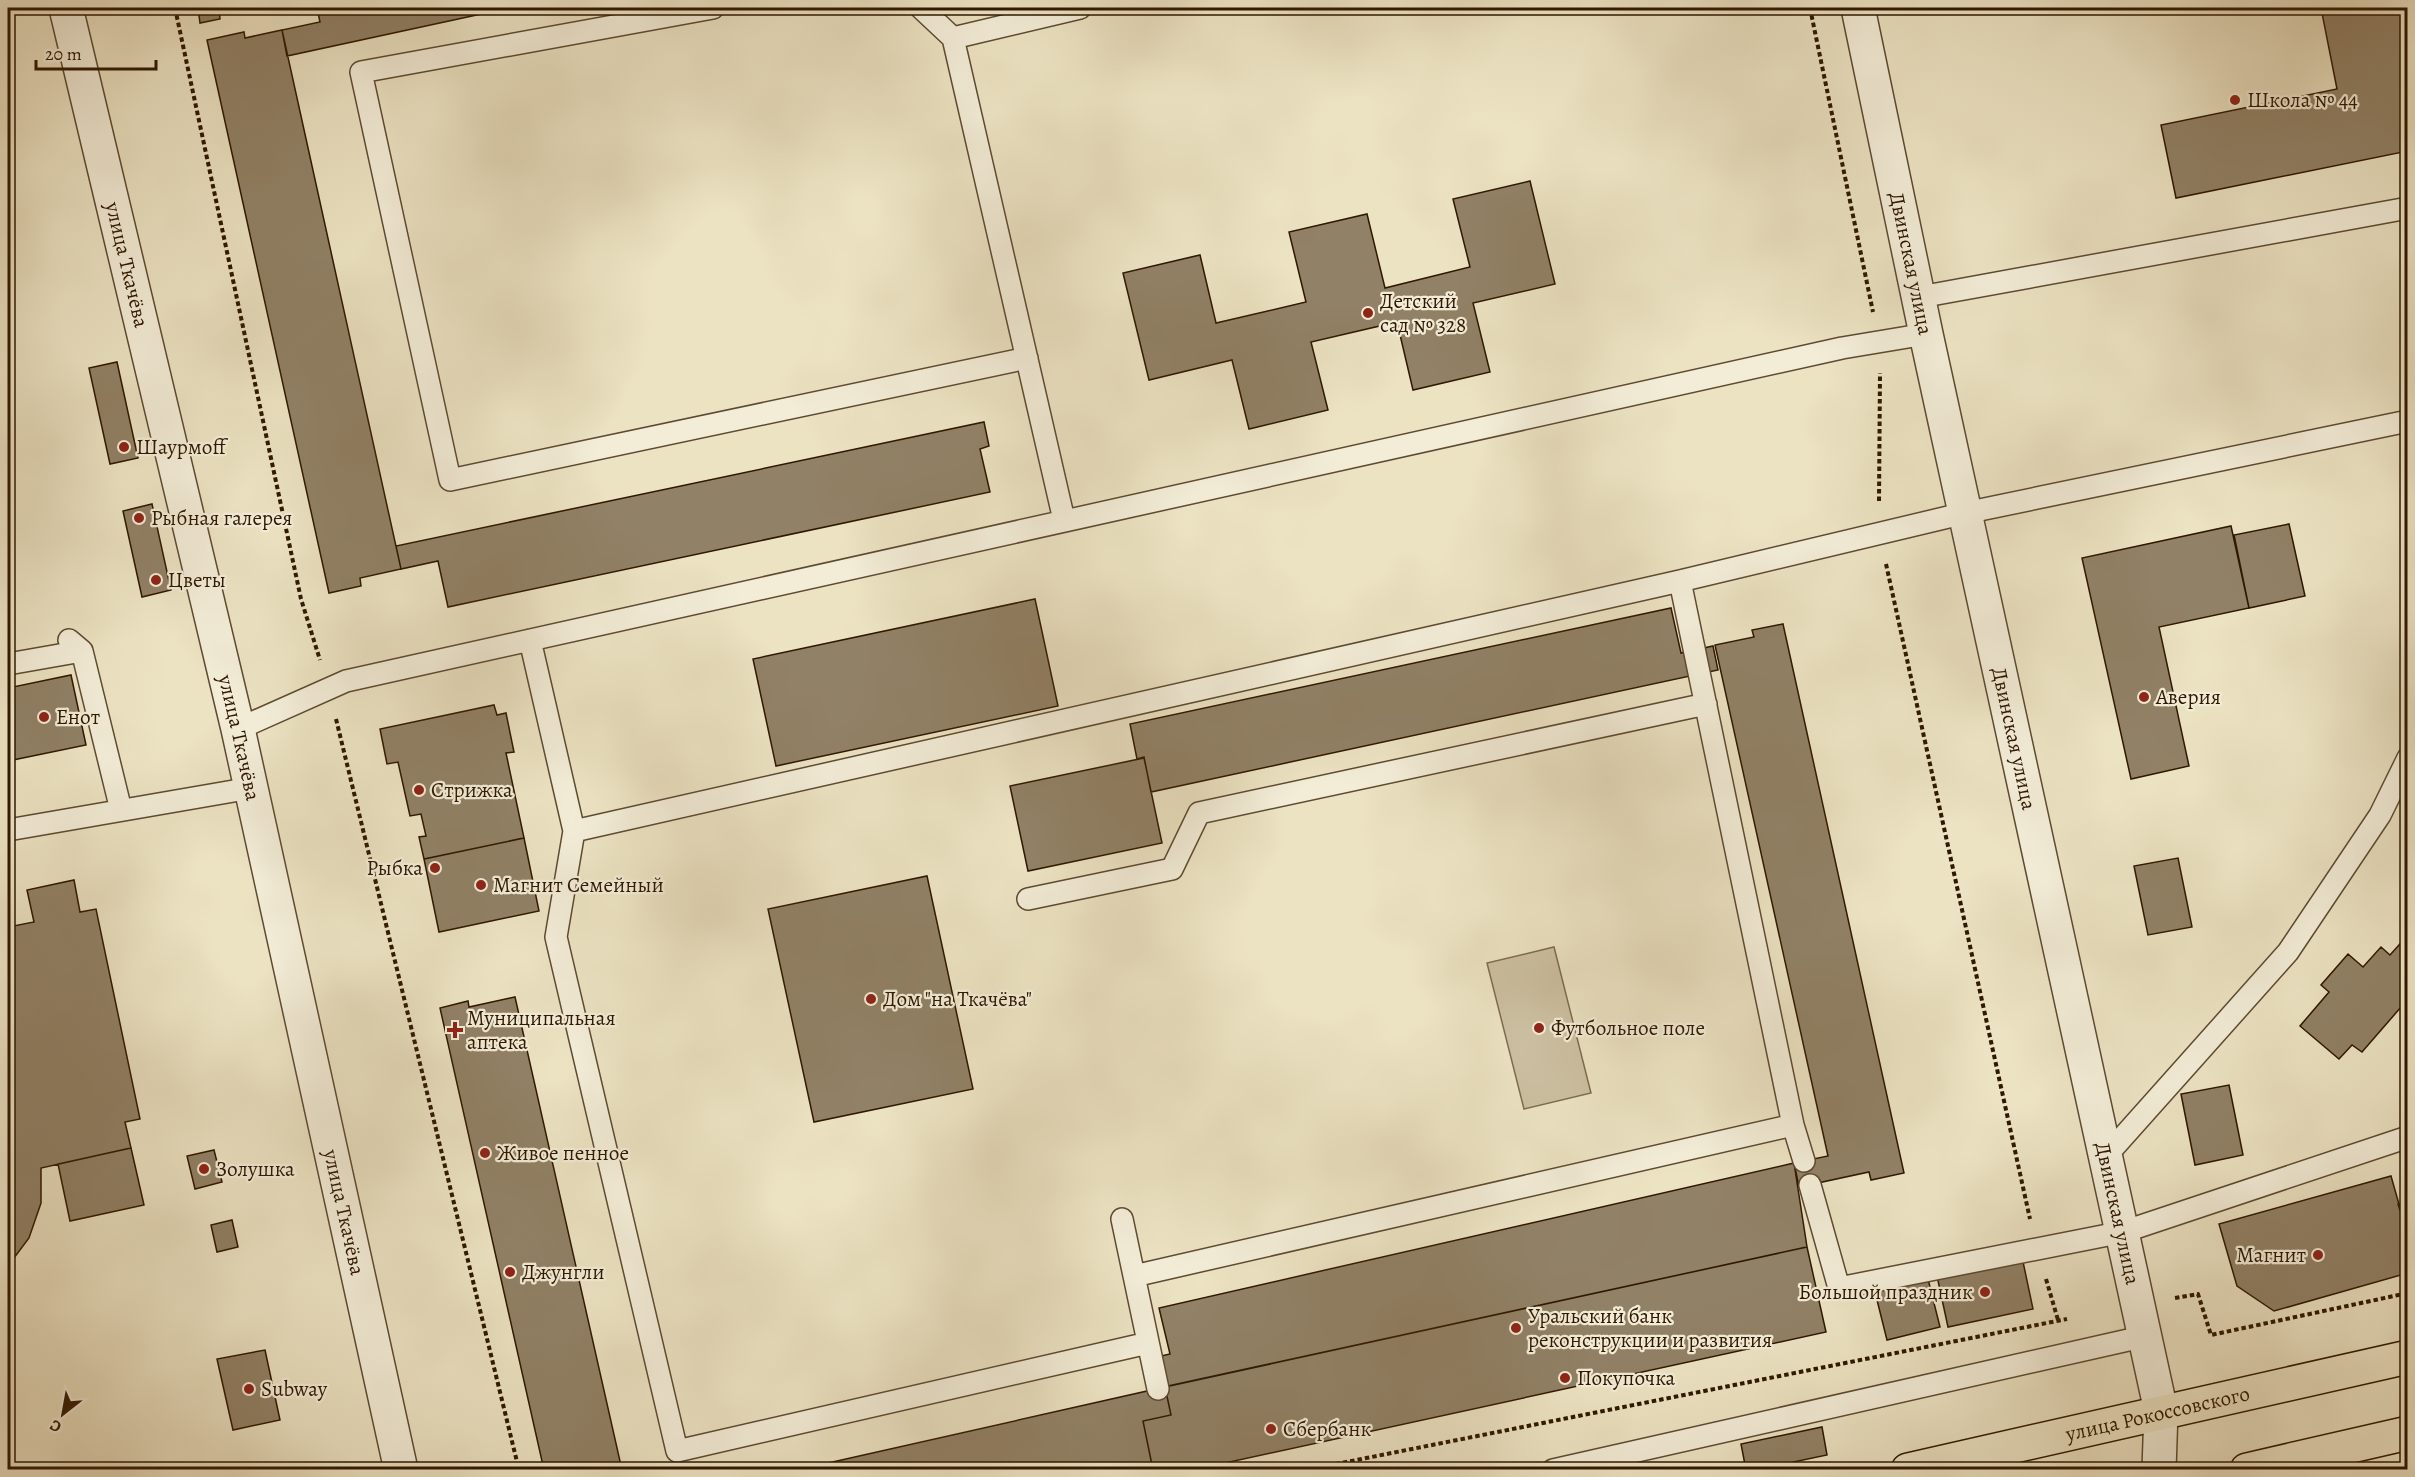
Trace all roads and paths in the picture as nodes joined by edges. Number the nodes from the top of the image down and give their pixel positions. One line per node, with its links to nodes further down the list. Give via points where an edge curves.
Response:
1 (66, 8): 23 (street, улица Ткачёва)
2 (175, 8): 21 (path, via 301,599)
3 (713, 8): 13 (lane, via 361,72 450,480)
4 (921, 8): 8 (lane)
5 (1080, 8): 8 (lane)
6 (1810, 8): 12 (path)
7 (1858, 8): 10 (street, Двинская улица)
8 (953, 38): 13 (lane)
9 (2408, 208): 10 (lane)
10 (1920, 297): 11 (street, Двинская улица)
11 (1926, 334): 12 (lane); 15 (street, Двинская улица)
12 (1880, 342): 16 (lane); 17 (path)
13 (1027, 358): 16 (lane)
14 (2408, 421): 15 (lane)
15 (1965, 513): 17 (lane); 32 (street, Двинская улица)
16 (1064, 520): 19 (lane)
17 (1879, 534): 18 (lane); 37 (path)
18 (1680, 581): 22 (lane); 28 (lane)
19 (530, 640): 21 (lane, via 346,681); 28 (lane)
20 (8, 664): 26 (lane, via 76,646)
21 (329, 689): 23 (lane); 50 (path)
22 (1706, 704): 29 (lane, via 1199,813 1172,869); 30 (lane)
23 (238, 729): 25 (street, улица Ткачёва)
24 (2408, 758): 32 (lane, via 2380,815 2288,952)
25 (251, 788): 26 (lane); 49 (street, улица Ткачёва)
26 (121, 810): 27 (lane)
27 (8, 830)
28 (574, 831): 44 (lane, via 556,937 677,1451)
29 (1028, 899)
30 (1792, 1125): 33 (lane); 38 (lane)
31 (2408, 1137): 36 (lane)
32 (2106, 1156): 36 (street, Двинская улица)
33 (1804, 1161)
34 (1810, 1185): 37 (lane, via 1839,1288)
35 (1122, 1219): 38 (lane)
36 (2123, 1232): 37 (lane); 40 (street, Двинская улица)
37 (2037, 1249): 42 (path)
38 (1134, 1276): 44 (lane)
39 (2408, 1293): 40 (path, via 2211,1335 2198,1294)
40 (2139, 1304): 43 (street, Двинская улица)
41 (2070, 1318): 42 (path)
42 (2058, 1320): 51 (path)
43 (2146, 1336): 47 (street, Двинская улица); 52 (lane)
44 (1148, 1343): 46 (lane)
45 (2408, 1357): 47 (highway, улица Рокоссовского)
46 (1158, 1389)
47 (2161, 1411): 53 (highway, улица Рокоссовского); 54 (street, Двинская улица)
48 (2408, 1433): 55 (highway)
49 (401, 1470)
50 (519, 1470)
51 (1306, 1470)
52 (1553, 1470)
53 (1908, 1470)
54 (2159, 1470)
55 (2247, 1470)

